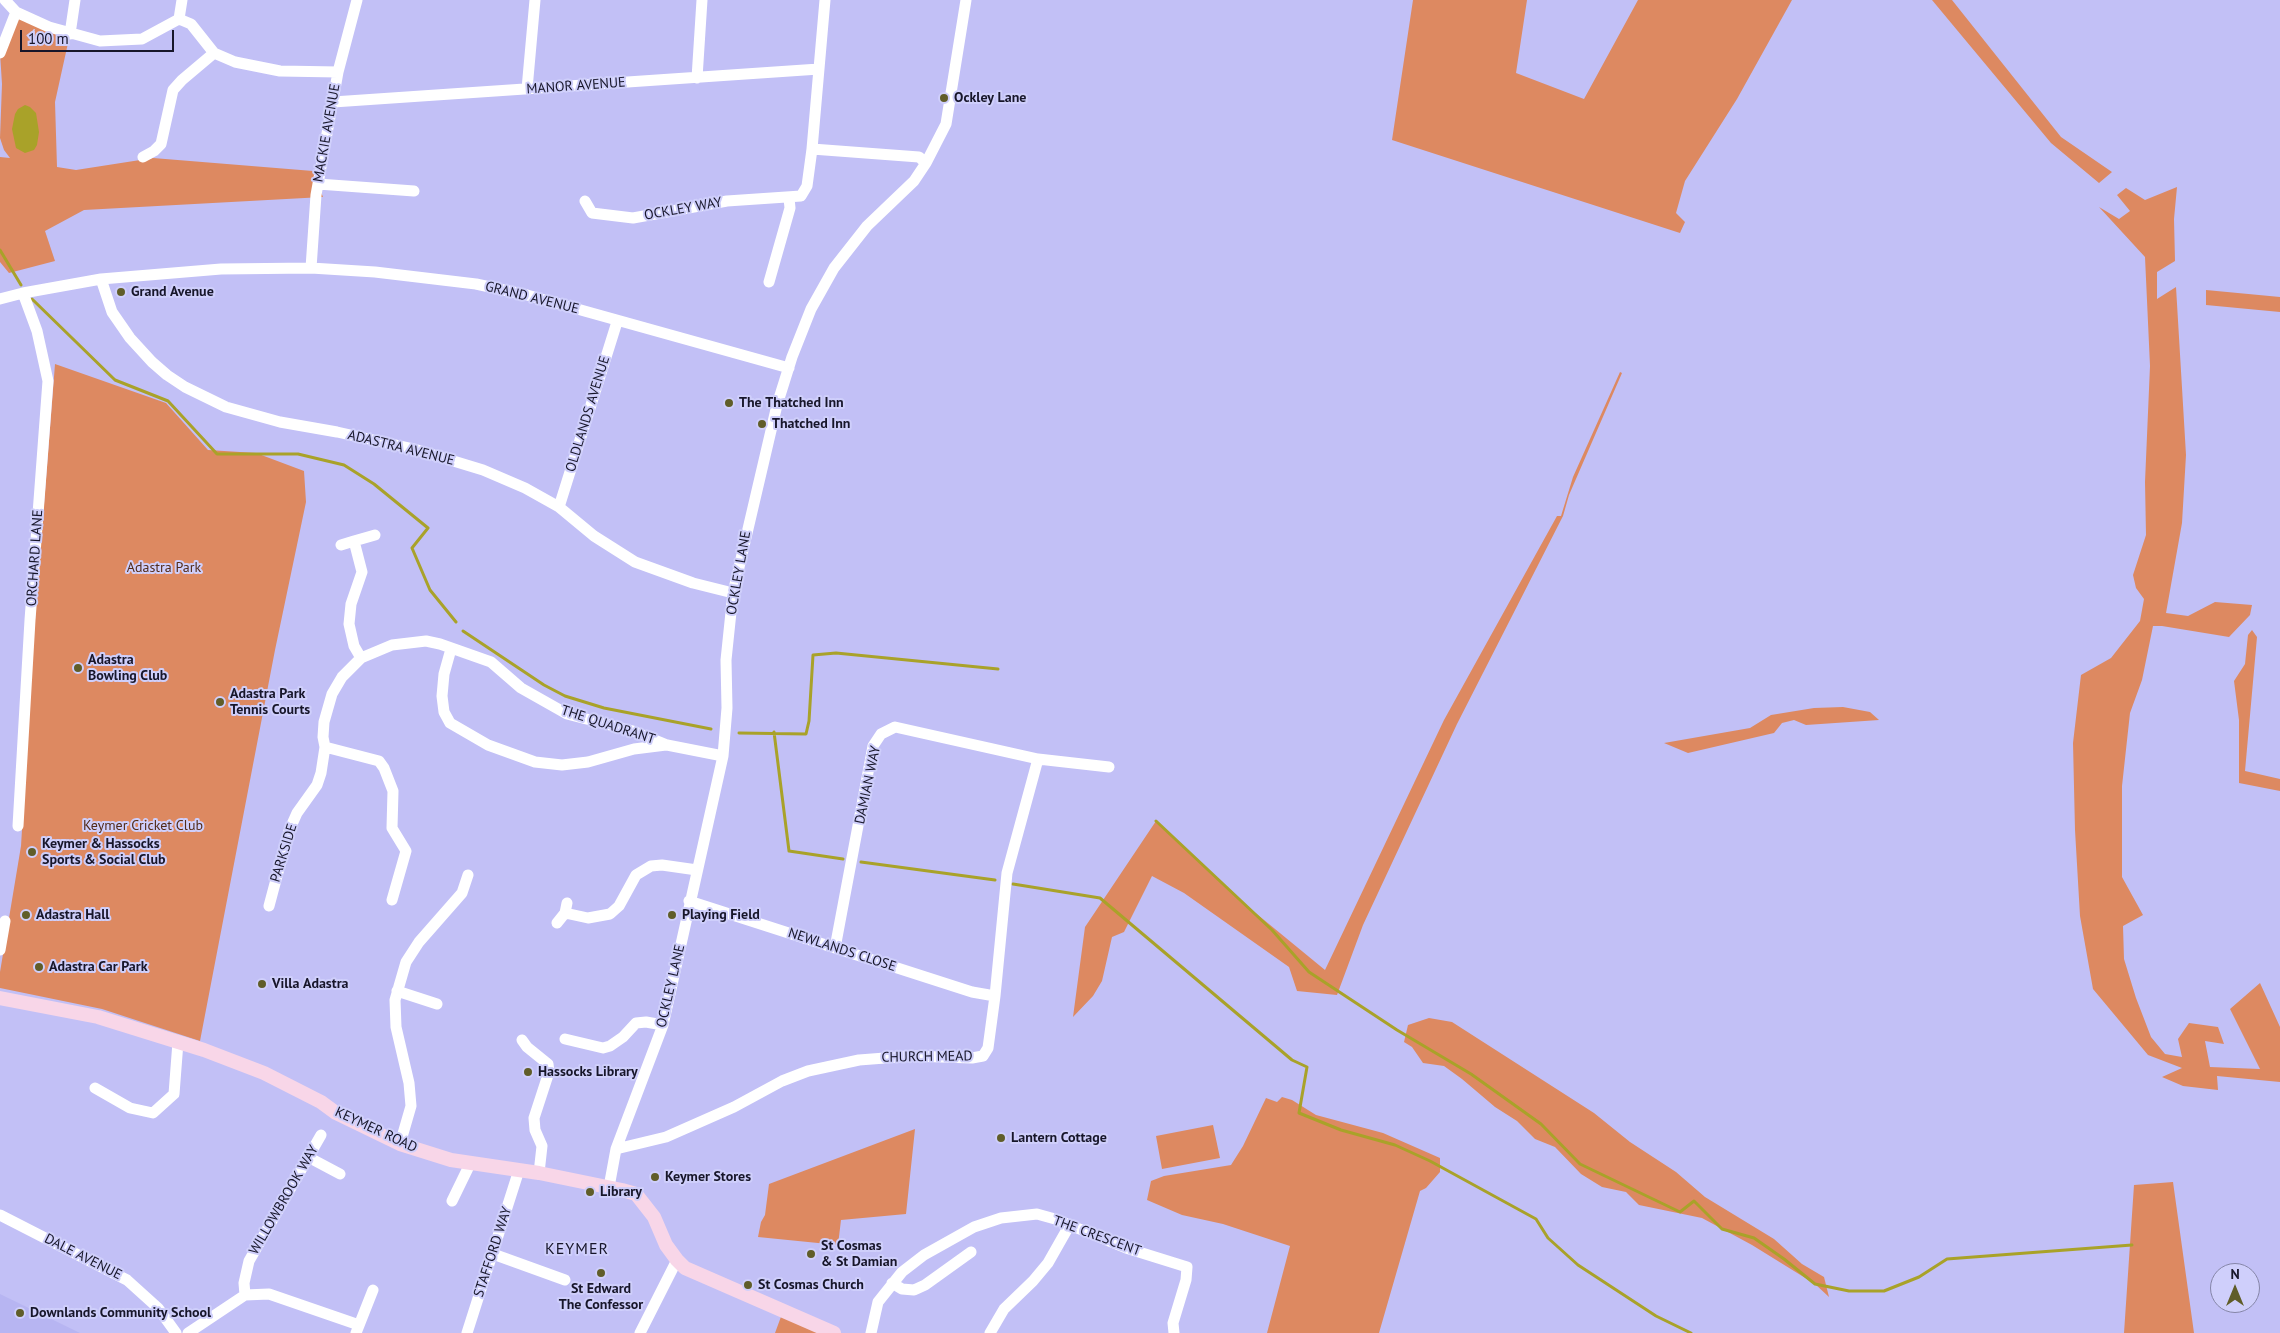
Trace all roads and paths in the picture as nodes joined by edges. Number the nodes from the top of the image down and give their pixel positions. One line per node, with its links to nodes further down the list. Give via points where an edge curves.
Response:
1 (5, 0): 9 (street)
2 (75, 0): 11 (street)
3 (182, 0): 10 (street)
4 (357, 0): 15 (street, MACKIE AVENUE)
5 (535, 0): 17 (street)
6 (702, 0): 16 (street)
7 (825, 0): 14 (street)
8 (966, 0): 21 (street, OCKLEY LANE, via 946,124)
9 (16, 12): 11 (street); 12 (street)
10 (179, 19): 11 (street, via 142,38 100,41); 13 (street, via 191,24)
11 (70, 34)
12 (0, 53)
13 (214, 53): 15 (street, via 235,62 280,71); 20 (street, via 173,90 161,144)
14 (819, 69): 16 (street, MANOR AVENUE); 19 (street)
15 (338, 72): 18 (street, MACKIE AVENUE)
16 (698, 78): 17 (street, MANOR AVENUE)
17 (527, 89): 18 (street, MANOR AVENUE)
18 (332, 102): 22 (street, MACKIE AVENUE)
19 (812, 150): 21 (street, via 919,157); 24 (street, via 807,186 801,196)
20 (144, 157)
21 (926, 163): 32 (street, OCKLEY LANE, via 914,181 868,226 834,268 811,309)
22 (318, 184): 23 (street); 26 (street, MACKIE AVENUE)
23 (414, 191)
24 (789, 198): 25 (street, OCKLEY WAY, via 727,201 633,218 592,213); 28 (street, via 790,208)
25 (585, 201)
26 (311, 268): 27 (street, GRAND AVENUE, via 221,269); 31 (street, GRAND AVENUE, via 392,273 476,284 527,295)
27 (101, 279): 29 (street, GRAND AVENUE); 33 (street, ADASTRA AVENUE, via 112,312 130,338 152,362 185,387 226,407 280,422 449,458 504,478)
28 (769, 282)
29 (23, 293): 30 (street, GRAND AVENUE); 45 (street, ORCHARD LANE, via 37,331 48,381)
30 (0, 299)
31 (617, 322): 32 (street, GRAND AVENUE); 33 (street, OLDLANDS AVENUE)
32 (789, 368): 37 (street, OCKLEY LANE, via 765,451)
33 (559, 507): 37 (street, ADASTRA AVENUE, via 594,536 635,562 692,583)
34 (375, 535): 35 (street)
35 (354, 541): 36 (street); 39 (street, via 362,572 350,604 349,624 354,646)
36 (341, 545)
37 (733, 593): 42 (street, OCKLEY LANE, via 726,660)
38 (451, 649): 39 (street, via 426,642 410,642 392,645); 40 (street, THE QUADRANT, via 491,662 521,688 567,714 633,730); 40 (street, THE QUADRANT, via 444,674 444,712 450,723 488,745 536,762 562,765)
39 (361, 658): 41 (street, PARKSIDE, via 342,677 332,694 324,722)
40 (667, 745): 42 (street, THE QUADRANT)
41 (325, 747): 48 (street, via 379,761 384,768 393,791 392,828 406,851); 50 (street, PARKSIDE, via 317,785 297,813 284,845)
42 (723, 756): 46 (street, OCKLEY LANE)
43 (1038, 759): 44 (street, DAMIAN WAY); 53 (street, DAMIAN WAY, via 895,727 881,734 873,746); 56 (street, CHURCH MEAD, via 1007,873)
44 (1109, 767)
45 (18, 826)
46 (696, 870): 49 (street, OCKLEY LANE); 52 (street, via 651,866 636,875 619,906 610,914 588,918 566,908)
47 (468, 875): 55 (street, via 462,893 419,942 406,962)
48 (392, 900)
49 (689, 901): 53 (street, NEWLANDS CLOSE); 59 (street, OCKLEY LANE)
50 (269, 906)
51 (5, 921): 54 (street)
52 (557, 923)
53 (835, 948): 56 (street, NEWLANDS CLOSE, via 972,992)
54 (0, 950)
55 (397, 992): 58 (street); 65 (street, via 396,1027 411,1106)
56 (995, 996): 66 (street, CHURCH MEAD, via 988,1048 983,1056 860,1060 808,1071 666,1137)
57 (0, 998): 62 (main road, KEYMER ROAD, via 98,1017)
58 (437, 1004)
59 (663, 1025): 60 (street, via 636,1023 623,1037 603,1048); 66 (street, OCKLEY LANE)
60 (565, 1039)
61 (522, 1040): 71 (street, via 548,1064 549,1072 534,1118 542,1146)
62 (178, 1042): 63 (street, via 174,1094 153,1113 130,1108); 65 (main road, KEYMER ROAD, via 264,1073)
63 (95, 1088)
64 (322, 1135): 67 (street, WILLOWBROOK WAY)
65 (400, 1144): 68 (main road, KEYMER ROAD)
66 (616, 1149): 72 (street, OCKLEY LANE)
67 (308, 1157): 70 (street); 82 (street, WILLOWBROOK WAY, via 249,1261 244,1282)
68 (470, 1164): 69 (main road, KEYMER ROAD); 73 (street)
69 (519, 1170): 71 (main road, KEYMER ROAD); 77 (street, STAFFORD WAY)
70 (340, 1174)
71 (539, 1174): 72 (main road, KEYMER ROAD)
72 (609, 1187): 78 (main road, KEYMER ROAD, via 636,1194 654,1217 666,1245)
73 (452, 1201)
74 (0, 1215): 84 (street, DALE AVENUE, via 127,1280 158,1308)
75 (1070, 1226): 80 (street, THE CRESCENT, via 1037,1214 992,1221 955,1236 924,1255); 90 (street, via 1048,1263 1004,1309); 91 (street, THE CRESCENT, via 1188,1267 1173,1323)
76 (971, 1252): 80 (street, via 914,1290 902,1289)
77 (493, 1254): 79 (street); 86 (street, STAFFORD WAY)
78 (677, 1260): 87 (street); 88 (main road, KEYMER ROAD, via 697,1273)
79 (565, 1280)
80 (892, 1283): 89 (street, THE CRESCENT, via 878,1302)
81 (373, 1290): 83 (street)
82 (245, 1295): 83 (street, via 269,1294); 85 (street)
83 (357, 1329)
84 (176, 1333)
85 (188, 1333)
86 (467, 1333)
87 (640, 1333)
88 (834, 1333)
89 (871, 1333)
90 (990, 1333)
91 (1174, 1333)

